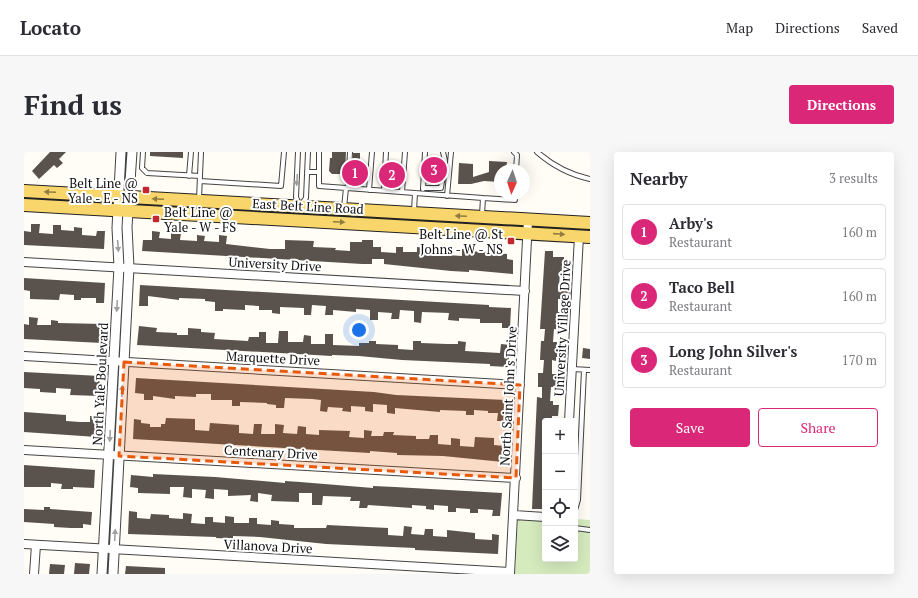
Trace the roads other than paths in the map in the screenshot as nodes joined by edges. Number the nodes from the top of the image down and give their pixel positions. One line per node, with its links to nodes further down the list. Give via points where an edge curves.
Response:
1 (121, 152): 34 (street)
2 (132, 152): 34 (street)
3 (143, 152): 22 (lane, via 142,168 147,174)
4 (191, 152): 22 (lane)
5 (201, 152): 23 (lane)
6 (284, 152): 23 (lane, via 282,186)
7 (298, 152): 39 (lane, one-way to 39, via 296,197)
8 (308, 152): 20 (lane)
9 (320, 152): 21 (lane)
10 (350, 152): 25 (lane)
11 (372, 152): 27 (lane)
12 (386, 152): 29 (lane)
13 (405, 152): 30 (lane)
14 (425, 152): 26 (lane)
15 (444, 152): 26 (lane, via 441,188)
16 (451, 152): 33 (lane)
17 (514, 152): 19 (lane, via 517,156)
18 (537, 152): 24 (lane, via 566,171)
19 (516, 164)
20 (307, 172): 21 (lane); 39 (lane, via 306,198)
21 (319, 172): 25 (lane, via 319,186)
22 (189, 176): 23 (lane)
23 (200, 179): 37 (lane)
24 (590, 179)
25 (347, 188): 27 (lane); 40 (lane)
26 (423, 188): 32 (lane)
27 (369, 190): 29 (lane)
28 (24, 191): 34 (main road, East Belt Line Road, one-way to 28)
29 (384, 191): 30 (lane)
30 (402, 192): 31 (lane)
31 (415, 193): 32 (lane); 42 (lane)
32 (422, 194): 33 (lane)
33 (447, 196): 35 (lane)
34 (123, 197): 37 (main road, East Belt Line Road, one-way to 34); 41 (street, North Yale Boulevard)
35 (483, 198): 36 (lane); 43 (lane)
36 (494, 199)
37 (198, 201): 39 (main road, East Belt Line Road)
38 (24, 204): 41 (main road, East Belt Line Road)
39 (300, 207): 40 (main road, East Belt Line Road); 44 (main road)
40 (344, 209): 42 (main road, East Belt Line Road)
41 (122, 210): 44 (main road, East Belt Line Road); 49 (street, North Yale Boulevard, one-way to 49); 50 (street, North Yale Boulevard)
42 (414, 213): 43 (main road, East Belt Line Road, one-way to 42)
43 (482, 217): 46 (main road, East Belt Line Road)
44 (300, 220): 46 (main road, East Belt Line Road, one-way to 46)
45 (590, 223): 46 (main road, East Belt Line Road)
46 (528, 226): 47 (main road, East Belt Line Road, one-way to 47); 51 (street, North Saint John's Drive)
47 (584, 236): 55 (street, University Village Drive)
48 (24, 262): 49 (street, University Drive)
49 (119, 267): 50 (street, University Drive); 53 (street, North Yale Boulevard, one-way to 53)
50 (129, 267): 51 (street, University Drive); 54 (street, North Yale Boulevard)
51 (525, 291): 58 (street, North Saint John's Drive)
52 (24, 356): 53 (street, Marquette Drive)
53 (114, 362): 54 (street, Marquette Drive); 61 (street, North Yale Boulevard, one-way to 61)
54 (124, 362): 58 (street, Marquette Drive); 62 (street, North Yale Boulevard, one-way to 54)
55 (572, 369): 56 (lane); 59 (street, University Village Drive)
56 (584, 370): 57 (lane); 64 (lane)
57 (590, 370)
58 (520, 385): 63 (street, North Saint John's Drive)
59 (569, 418)
60 (24, 450): 61 (street, Centenary Drive)
61 (109, 455): 62 (street, Centenary Drive); 71 (street, North Yale Boulevard)
62 (119, 456): 63 (street, Centenary Drive); 72 (street, North Yale Boulevard, one-way to 62)
63 (516, 478): 65 (street, North Saint John's Drive)
64 (578, 500)
65 (514, 515): 66 (street); 73 (street, North Saint John's Drive)
66 (542, 517)
67 (578, 528): 68 (lane)
68 (590, 530)
69 (24, 544): 70 (street, Villanova Drive)
70 (36, 544): 71 (street, Villanova Drive); 74 (street)
71 (104, 549): 72 (street, Villanova Drive); 75 (street, North Yale Boulevard)
72 (114, 550): 73 (street, Villanova Drive); 76 (street, North Yale Boulevard)
73 (510, 573)
74 (34, 574)
75 (102, 574)
76 (113, 574)

